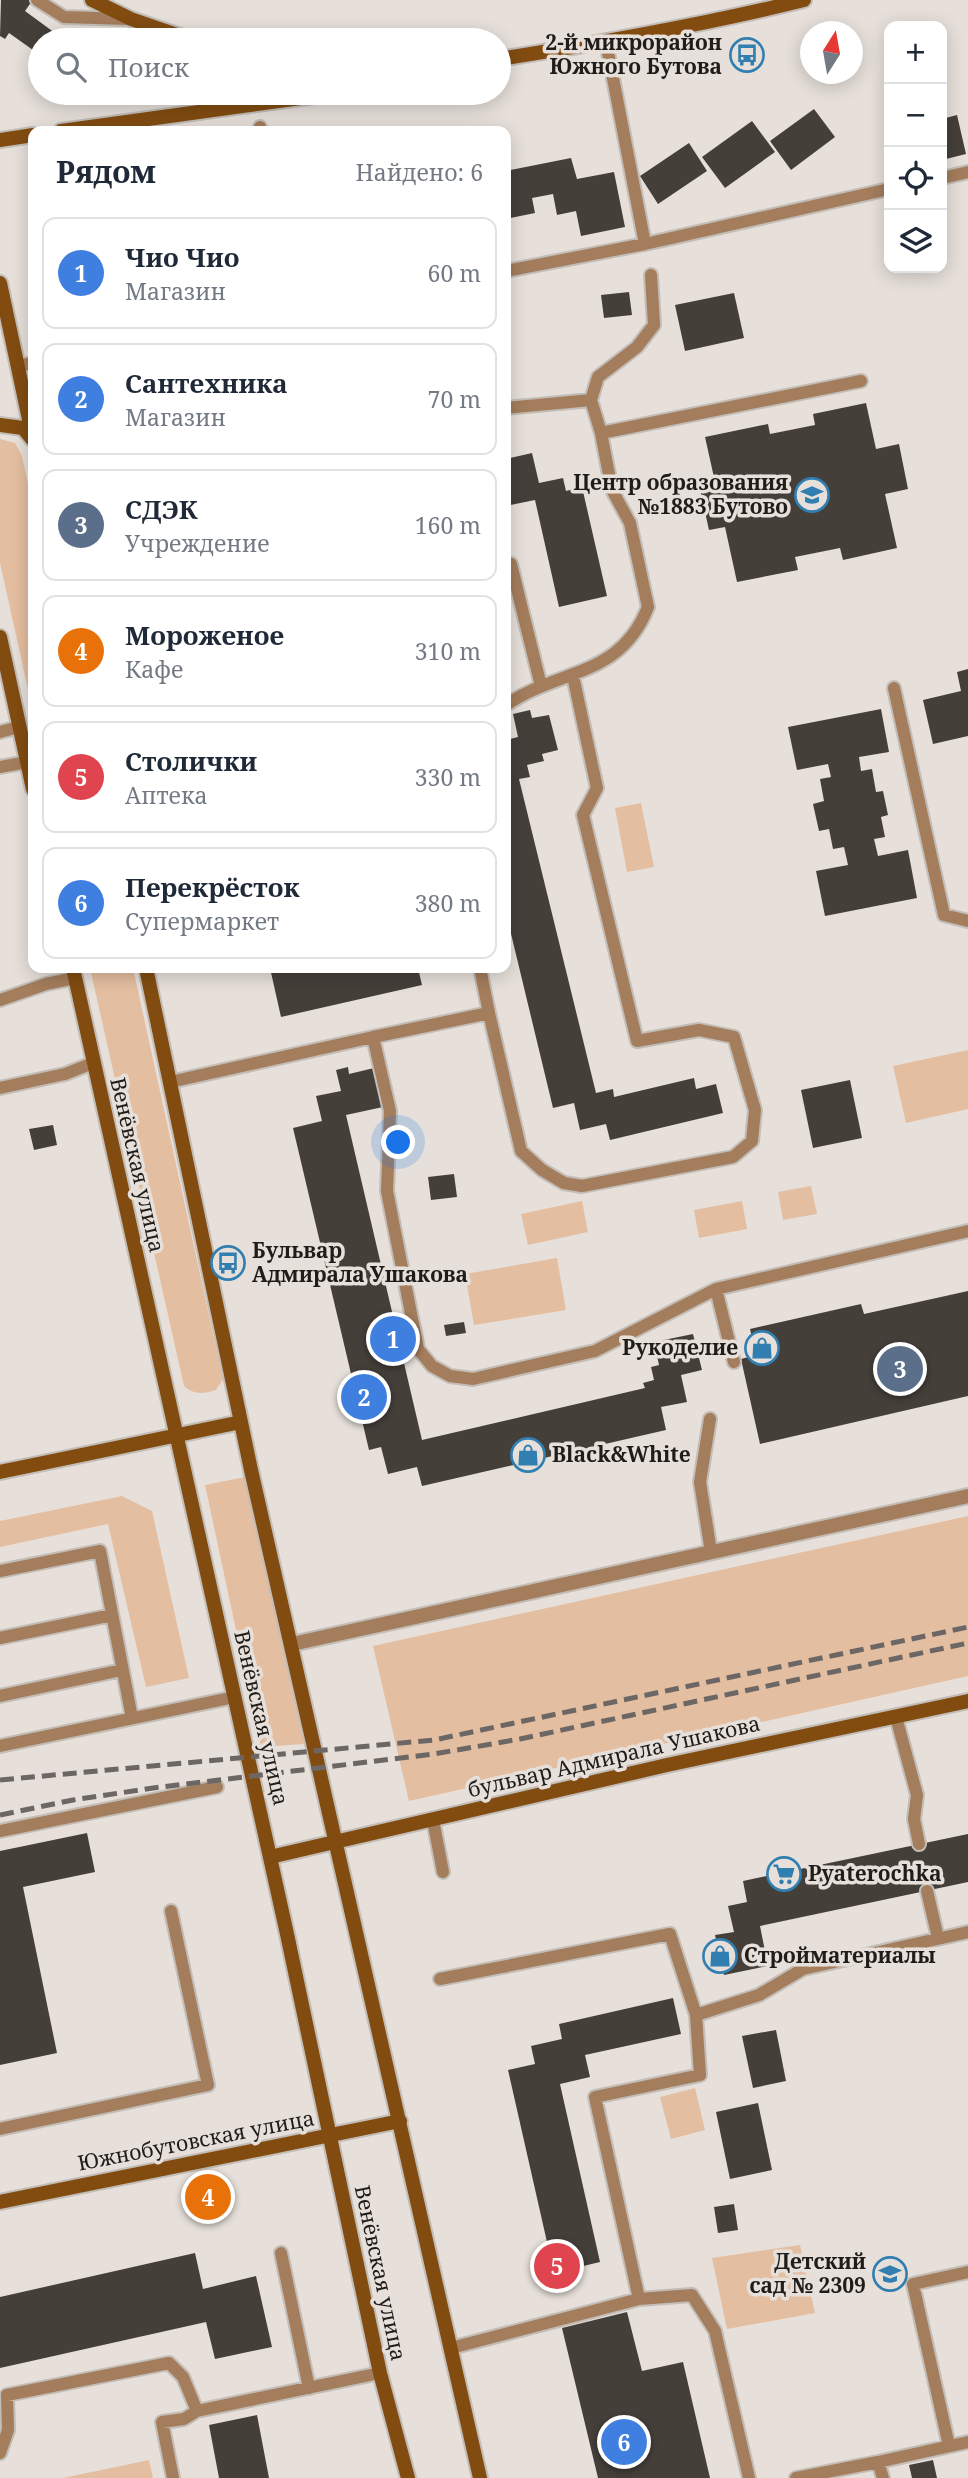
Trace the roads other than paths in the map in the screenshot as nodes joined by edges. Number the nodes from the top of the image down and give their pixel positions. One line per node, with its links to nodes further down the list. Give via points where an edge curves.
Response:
1 (37, 0): 4 (lane, via 64,17)
2 (92, 0): 4 (main road)
3 (804, 0): 6 (main road)
4 (131, 19): 5 (main road)
5 (157, 28)
6 (606, 42): 7 (main road); 15 (lane)
7 (511, 57)
8 (250, 105): 9 (main road)
9 (97, 126)
10 (28, 136): 11 (main road)
11 (0, 139)
12 (968, 172): 13 (lane)
13 (947, 176)
14 (884, 190): 15 (lane)
15 (645, 244): 16 (lane)
16 (511, 270)
17 (651, 275): 22 (lane, via 654,325 637,347 598,377)
18 (0, 283): 20 (main road)
19 (28, 364): 20 (lane)
20 (18, 366): 24 (main road)
21 (861, 381): 26 (lane)
22 (591, 400): 23 (lane); 26 (lane)
23 (511, 408)
24 (28, 415)
25 (0, 425): 27 (main road, via 23,428)
26 (601, 433): 30 (lane, via 612,490 630,523 648,607 615,655)
27 (28, 434)
28 (511, 564): 31 (lane)
29 (0, 637): 34 (main road)
30 (573, 676): 31 (lane); 44 (lane, via 597,788 583,815 637,1041 699,1030 734,1037 755,1110 752,1141 733,1157 582,1186 564,1182 521,1152)
31 (541, 686): 33 (lane)
32 (894, 688): 39 (lane, via 944,915)
33 (511, 702)
34 (19, 727): 35 (lane); 36 (main road)
35 (0, 732)
36 (27, 761): 37 (main road); 38 (lane)
37 (28, 766)
38 (0, 767)
39 (968, 921)
40 (74, 973): 43 (lane); 46 (main road, Венёвская улица)
41 (147, 973): 47 (main road)
42 (481, 973): 44 (lane)
43 (0, 1000)
44 (489, 1013): 45 (lane)
45 (373, 1037): 47 (lane); 50 (lane, via 390,1111 387,1191 418,1349 432,1366 450,1376 473,1379 595,1350)
46 (93, 1063): 48 (lane); 54 (main road, Венёвская улица)
47 (170, 1082): 53 (main road)
48 (0, 1088)
49 (968, 1231): 50 (lane)
50 (716, 1289): 51 (lane)
51 (734, 1362)
52 (710, 1419): 57 (lane, via 700,1482)
53 (241, 1422): 54 (main road); 61 (main road)
54 (176, 1435): 55 (main road); 64 (main road, Венёвская улица)
55 (0, 1472)
56 (968, 1496): 57 (street)
57 (711, 1552): 61 (street)
58 (0, 1571): 59 (lane, via 100,1551)
59 (112, 1615): 60 (lane); 62 (lane)
60 (0, 1638)
61 (292, 1644): 72 (main road)
62 (122, 1670): 63 (lane); 67 (lane)
63 (0, 1696)
64 (235, 1697): 67 (lane); 74 (main road, Венёвская улица)
65 (968, 1701): 66 (main road, бульвар Адмирала Ушакова)
66 (896, 1717): 70 (main road, бульвар Адмирала Ушакова); 73 (lane, via 916,1794)
67 (132, 1718): 68 (lane)
68 (0, 1746)
69 (217, 1787): 71 (lane)
70 (433, 1820): 72 (main road, бульвар Адмирала Ушакова); 75 (lane)
71 (0, 1831)
72 (335, 1842): 74 (main road, бульвар Адмирала Ушакова); 82 (main road)
73 (919, 1844)
74 (270, 1857): 84 (main road, Венёвская улица)
75 (443, 1872)
76 (927, 1891): 79 (lane)
77 (171, 1911): 83 (lane, via 208,2085)
78 (968, 1932): 79 (lane)
79 (938, 1938): 81 (lane, via 803,1969 759,1995)
80 (440, 1979): 81 (lane, via 670,1934)
81 (696, 2015): 88 (lane, via 700,2075 595,2098)
82 (400, 2122): 84 (main road, Южнобутовская улица); 89 (main road)
83 (0, 2129)
84 (329, 2136): 85 (main road, Южнобутовская улица); 90 (main road, Венёвская улица)
85 (0, 2202)
86 (281, 2253): 91 (lane)
87 (968, 2272): 94 (lane, via 913,2284)
88 (639, 2299): 89 (lane); 100 (lane, via 692,2295 715,2331)
89 (451, 2348): 99 (main road)
90 (380, 2373): 91 (lane); 98 (main road, Венёвская улица)
91 (309, 2388): 92 (lane)
92 (197, 2412): 95 (lane, via 183,2377 169,2363 7,2395 8,2430); 97 (lane, via 162,2422)
93 (968, 2442): 94 (lane)
94 (949, 2446): 96 (lane)
95 (0, 2453)
96 (878, 2462): 101 (lane); 102 (lane)
97 (173, 2478)
98 (408, 2478)
99 (480, 2478)
100 (749, 2478)
101 (796, 2478)
102 (883, 2478)

